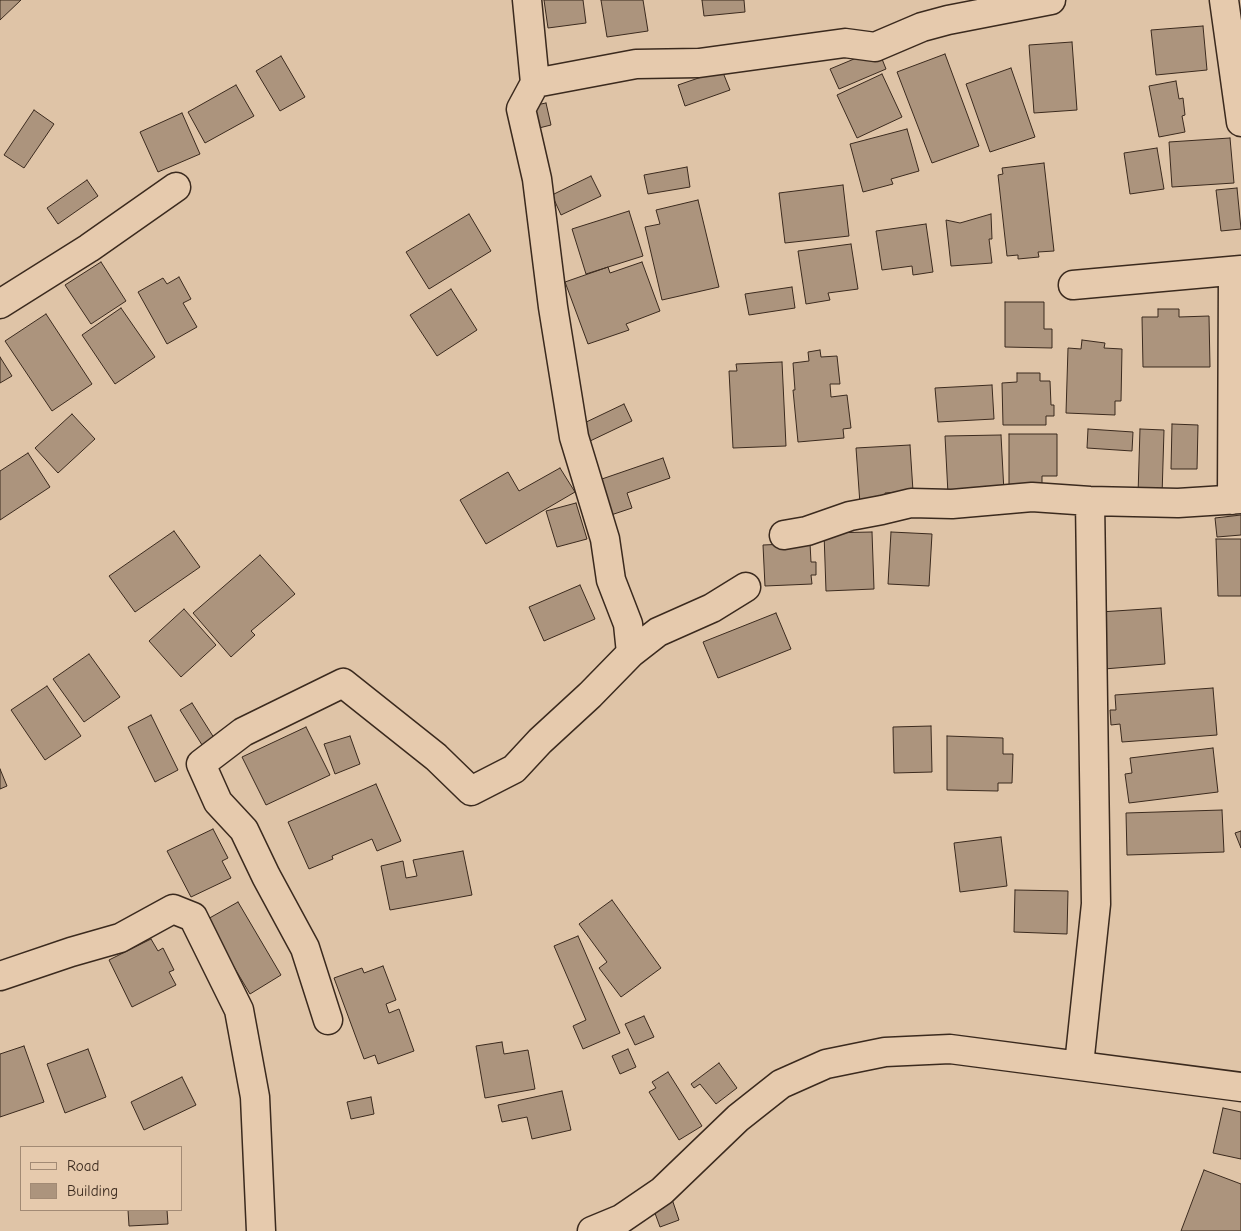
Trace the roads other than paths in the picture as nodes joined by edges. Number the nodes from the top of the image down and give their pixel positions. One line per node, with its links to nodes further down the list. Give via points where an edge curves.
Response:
1 (528, 0): 4 (street)
2 (1050, 0): 4 (street, via 948,20 875,47 845,43 699,63 636,64)
3 (1224, 0): 5 (street)
4 (535, 83): 14 (street, via 521,109 537,179 574,437 605,539 611,580 628,624)
5 (1241, 122)
6 (176, 187): 9 (street, via 90,248)
7 (1237, 271): 8 (street); 10 (street)
8 (1073, 285)
9 (0, 304)
10 (1236, 499): 11 (street, via 1178,503)
11 (1090, 501): 12 (street, via 1032,497 952,504 911,503 850,516); 17 (street, via 1096,904)
12 (784, 536)
13 (746, 587): 14 (street, via 712,608 658,632)
14 (631, 653): 16 (street, via 514,769 471,791 436,757 343,683 242,732 201,764 218,802 244,830 305,948)
15 (0, 976): 20 (street, via 120,938 173,909 193,917 240,1010 255,1097)
16 (328, 1020)
17 (1079, 1065): 18 (street); 19 (street, via 950,1049 884,1052 826,1064 781,1084 738,1118 662,1192 622,1220)
18 (1241, 1087)
19 (597, 1230)
20 (261, 1231)

